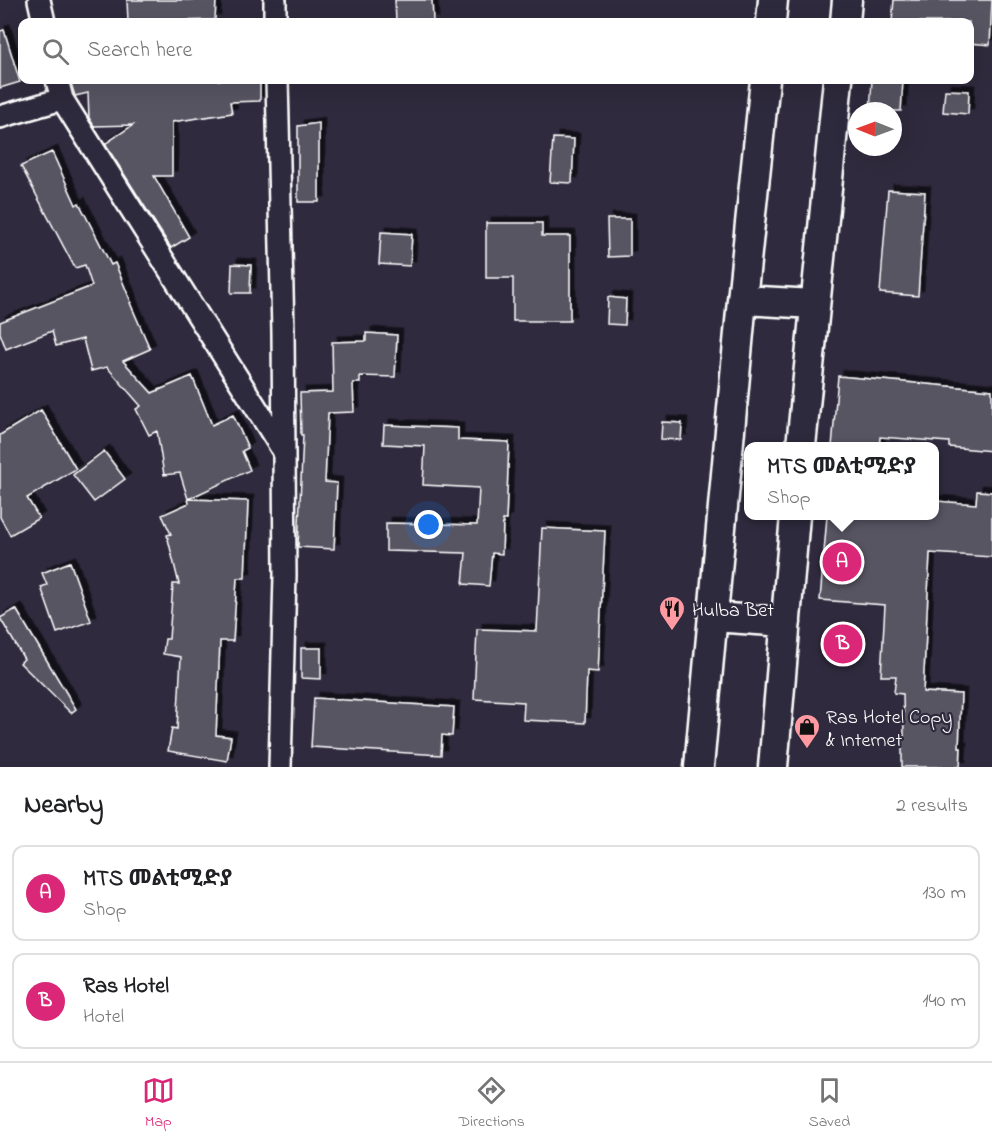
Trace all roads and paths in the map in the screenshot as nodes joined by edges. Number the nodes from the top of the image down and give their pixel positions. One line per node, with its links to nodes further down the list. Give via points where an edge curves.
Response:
1 (39, 0): 5 (street)
2 (275, 0): 6 (street)
3 (773, 0): 7 (main road)
4 (847, 0): 8 (main road)
5 (43, 18)
6 (275, 18)
7 (771, 18)
8 (845, 18)
9 (277, 84): 17 (street)
10 (765, 84): 14 (main road)
11 (838, 84): 15 (main road)
12 (59, 89): 13 (street); 17 (street)
13 (0, 117)
14 (742, 300): 15 (main road); 19 (main road)
15 (815, 304): 16 (main road)
16 (801, 442)
17 (284, 452): 21 (street)
18 (795, 520): 20 (main road)
19 (713, 617): 20 (main road); 22 (main road)
20 (786, 622): 23 (main road)
21 (280, 767)
22 (699, 767)
23 (773, 767)

